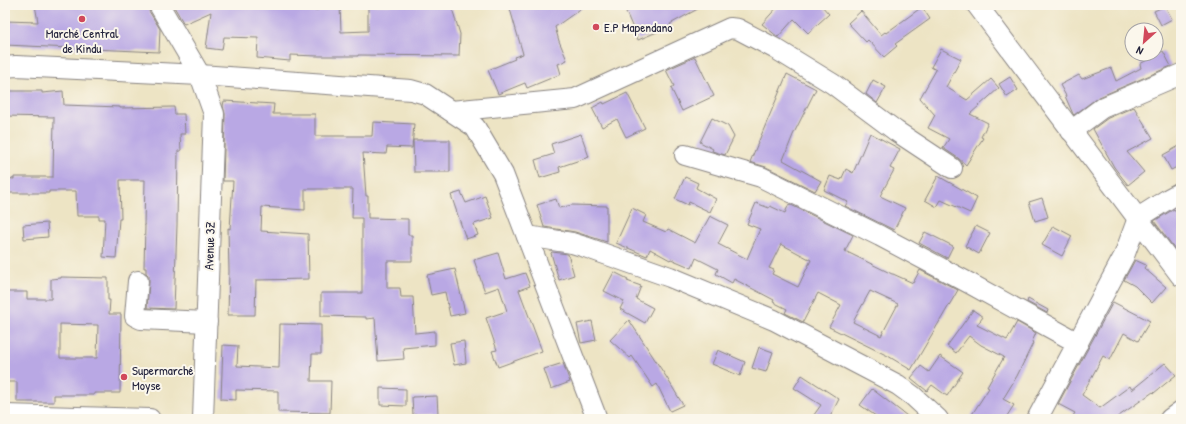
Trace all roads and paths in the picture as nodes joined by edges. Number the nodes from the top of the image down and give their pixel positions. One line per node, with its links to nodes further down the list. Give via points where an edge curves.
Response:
1 (159, 5): 5 (street, Avenue 3Z)
2 (977, 5): 7 (street)
3 (5, 67): 5 (street)
4 (1181, 74): 7 (street, via 1102,108)
5 (200, 75): 6 (street, via 411,90 425,94); 15 (street, Avenue 3Z, via 214,114)
6 (451, 111): 9 (street, via 574,99 730,28 738,29 776,49 833,84 896,131); 12 (street, via 475,127 503,174)
7 (1071, 131): 11 (street)
8 (685, 156): 16 (street, via 761,177 880,236)
9 (952, 168)
10 (1181, 192): 11 (street)
11 (1138, 218): 13 (street); 16 (street, via 1124,256)
12 (527, 236): 22 (street); 23 (street, via 585,247 774,320 898,385)
13 (1181, 276)
14 (138, 282): 15 (street, via 135,316 141,319)
15 (207, 322): 21 (street, Avenue 3Z)
16 (1078, 343): 24 (street)
17 (1181, 411): 25 (street)
18 (5, 415): 19 (street)
19 (89, 418): 20 (street)
20 (150, 419)
21 (203, 419)
22 (597, 419)
23 (938, 419)
24 (1037, 419)
25 (1170, 419)

